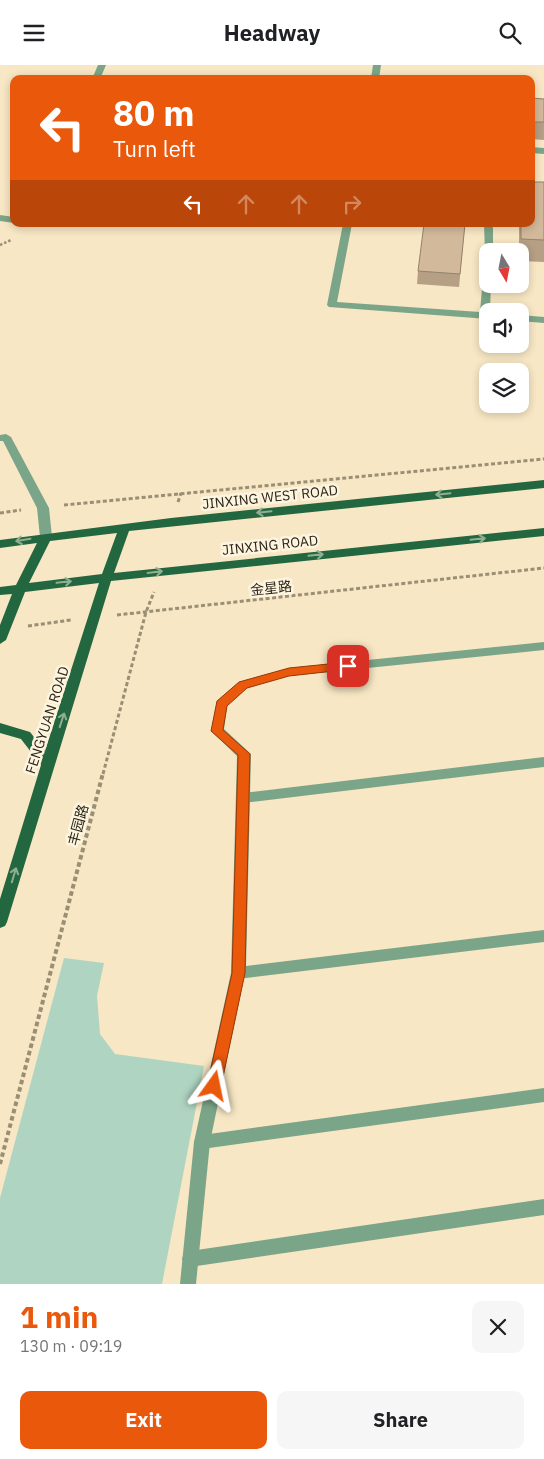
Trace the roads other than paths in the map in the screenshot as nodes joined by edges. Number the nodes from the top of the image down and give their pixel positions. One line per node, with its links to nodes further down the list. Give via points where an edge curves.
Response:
1 (347, 227): 4 (street, via 332,305)
2 (489, 227): 3 (street)
3 (488, 243)
4 (479, 316)
5 (529, 319): 6 (street)
6 (544, 320)
7 (0, 438): 11 (street, via 6,437 43,507)
8 (544, 484): 9 (main road, JINXING WEST ROAD, one-way to 9)
9 (124, 527): 11 (main road, JINXING WEST ROAD); 13 (main road, FENGYUAN ROAD)
10 (544, 532): 13 (main road, JINXING ROAD, one-way to 10)
11 (46, 537): 12 (main road, JINXING WEST ROAD, one-way to 12); 14 (main road)
12 (0, 544)
13 (106, 577): 14 (main road, JINXING ROAD, one-way to 13); 20 (main road, FENGYUAN ROAD, one-way to 13)
14 (21, 587): 15 (main road, JINXING ROAD); 16 (main road)
15 (0, 591)
16 (2, 635)
17 (544, 646): 21 (street, via 289,672 243,685 221,704 217,731 244,754)
18 (0, 728): 20 (main road, via 25,735)
19 (544, 762): 21 (street)
20 (48, 764): 22 (main road, FENGYUAN ROAD, one-way to 20)
21 (243, 798): 24 (street)
22 (0, 922)
23 (544, 936): 24 (street)
24 (238, 973): 26 (street)
25 (544, 1095): 26 (street)
26 (202, 1142): 28 (street)
27 (544, 1207): 28 (street)
28 (190, 1259): 29 (street)
29 (188, 1284)

